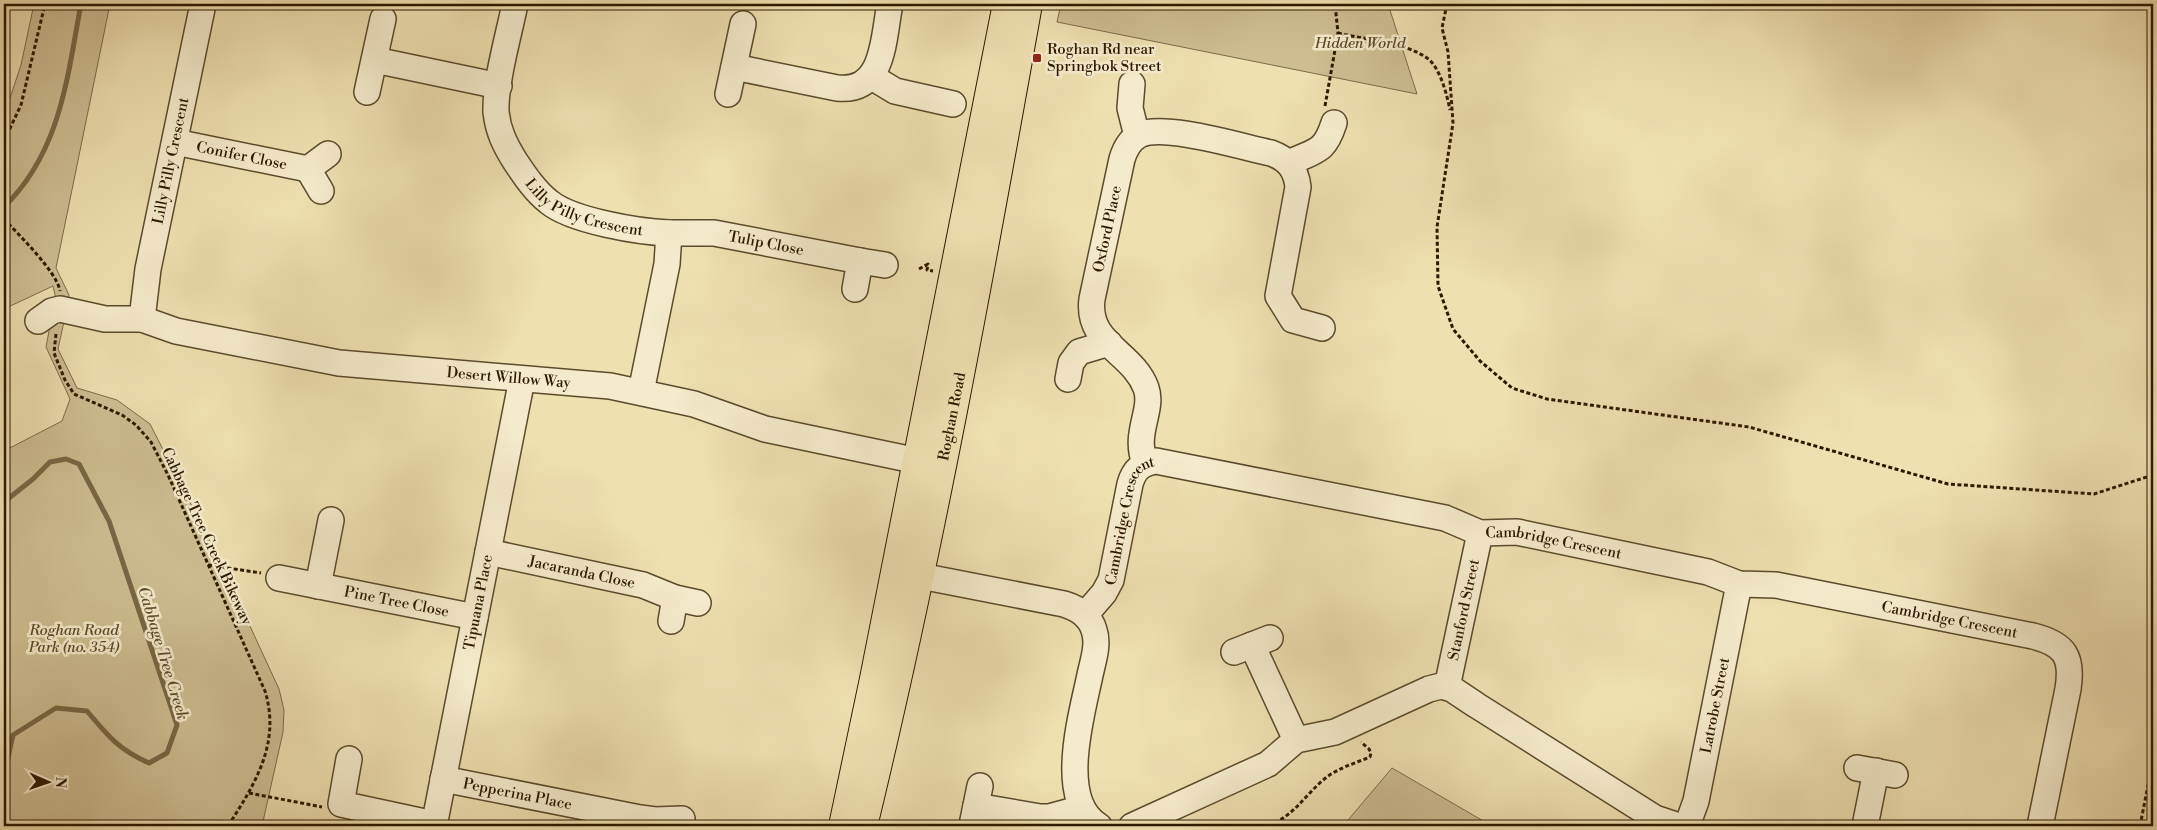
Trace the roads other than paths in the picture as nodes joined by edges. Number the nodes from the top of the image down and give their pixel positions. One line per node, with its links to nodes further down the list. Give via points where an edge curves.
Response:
1 (203, 4): 18 (street, Lilly Pilly Crescent)
2 (515, 4): 12 (street, Lilly Pilly Crescent)
3 (890, 4): 10 (street, via 879,62)
4 (1008, 4): 34 (main road, Roghan Road)
5 (1028, 4): 34 (main road, Roghan Road, via 978,281)
6 (383, 19): 8 (street)
7 (742, 24): 9 (street)
8 (374, 60): 12 (street); 13 (street)
9 (734, 66): 10 (street, via 845,89 860,86); 14 (street)
10 (872, 77): 15 (street, via 895,92)
11 (1132, 84): 17 (street, via 1130,108)
12 (499, 86): 23 (street, Lilly Pilly Crescent, via 496,110 500,134 523,173 549,203 592,220 648,232)
13 (367, 92)
14 (728, 94)
15 (953, 104)
16 (1329, 118): 20 (street, via 1330,137 1323,147)
17 (1137, 136): 20 (street, via 1152,131 1171,132 1271,153); 30 (street, Oxford Place, via 1122,159 1092,299 1094,326)
18 (175, 142): 21 (street, Conifer Close); 27 (street, Lilly Pilly Crescent, via 148,269)
19 (328, 154): 21 (street, Conifer Close)
20 (1289, 163): 29 (street, via 1298,187 1278,296 1293,320)
21 (308, 169): 22 (street, Conifer Close)
22 (321, 191)
23 (669, 233): 24 (street, Tulip Close, via 714,233); 33 (street, via 667,264)
24 (860, 261): 25 (street, Tulip Close); 26 (street)
25 (885, 265)
26 (855, 289)
27 (142, 319): 28 (street, Desert Willow Way, via 111,320 52,310); 32 (street, Desert Willow Way, via 176,331 339,364)
28 (38, 321)
29 (1322, 328)
30 (1110, 343): 31 (street, via 1079,352 1071,363); 35 (street, Oxford Place, via 1136,372 1146,389 1147,405 1140,439)
31 (1068, 378)
32 (522, 379): 33 (street, Desert Willow Way, via 610,386); 38 (street, Tipuana Place)
33 (641, 392): 34 (street, Desert Willow Way, via 704,407 765,429)
34 (930, 463): 39 (main road, Roghan Road)
35 (1145, 463): 37 (street, Cambridge Crescent, via 1162,461 1445,518); 44 (street, Cambridge Crescent, via 1138,467 1132,478 1111,580)
36 (331, 520): 42 (street)
37 (1480, 533): 41 (street, Cambridge Crescent, via 1517,532 1708,572); 47 (street, Stanford Street)
38 (488, 552): 43 (street, Jacaranda Close, via 643,586); 45 (street, Tipuana Place)
39 (907, 573): 44 (street, via 1064,604); 56 (main road, Roghan Road); 57 (main road, Roghan Road, via 888,726)
40 (279, 578): 42 (street, Pine Tree Close)
41 (1739, 584): 61 (street, Latrobe Street, via 1696,801); 63 (street, Cambridge Crescent, via 1776,585 2033,636 2072,651 2070,678)
42 (318, 586): 45 (street, Pine Tree Close)
43 (681, 607)
44 (1085, 615): 53 (street, via 1094,628 1096,644 1076,751 1076,778)
45 (475, 617): 51 (street, Tipuana Place)
46 (1252, 645): 48 (street)
47 (1447, 687): 48 (street, via 1429,689 1328,734); 60 (street, via 1655,818)
48 (1296, 740): 59 (street, via 1268,764)
49 (349, 759): 55 (street, via 341,804)
50 (1876, 771): 62 (street)
51 (443, 779): 54 (street, Pepperina Place, via 640,818); 55 (street, Tipuana Place)
52 (976, 806): 53 (street, via 1040,817)
53 (1082, 808): 58 (street)
54 (689, 821)
55 (434, 825)
56 (843, 826)
57 (863, 826)
58 (1098, 826)
59 (1132, 826)
60 (1679, 826)
61 (1687, 826)
62 (1865, 826)
63 (2040, 826)

